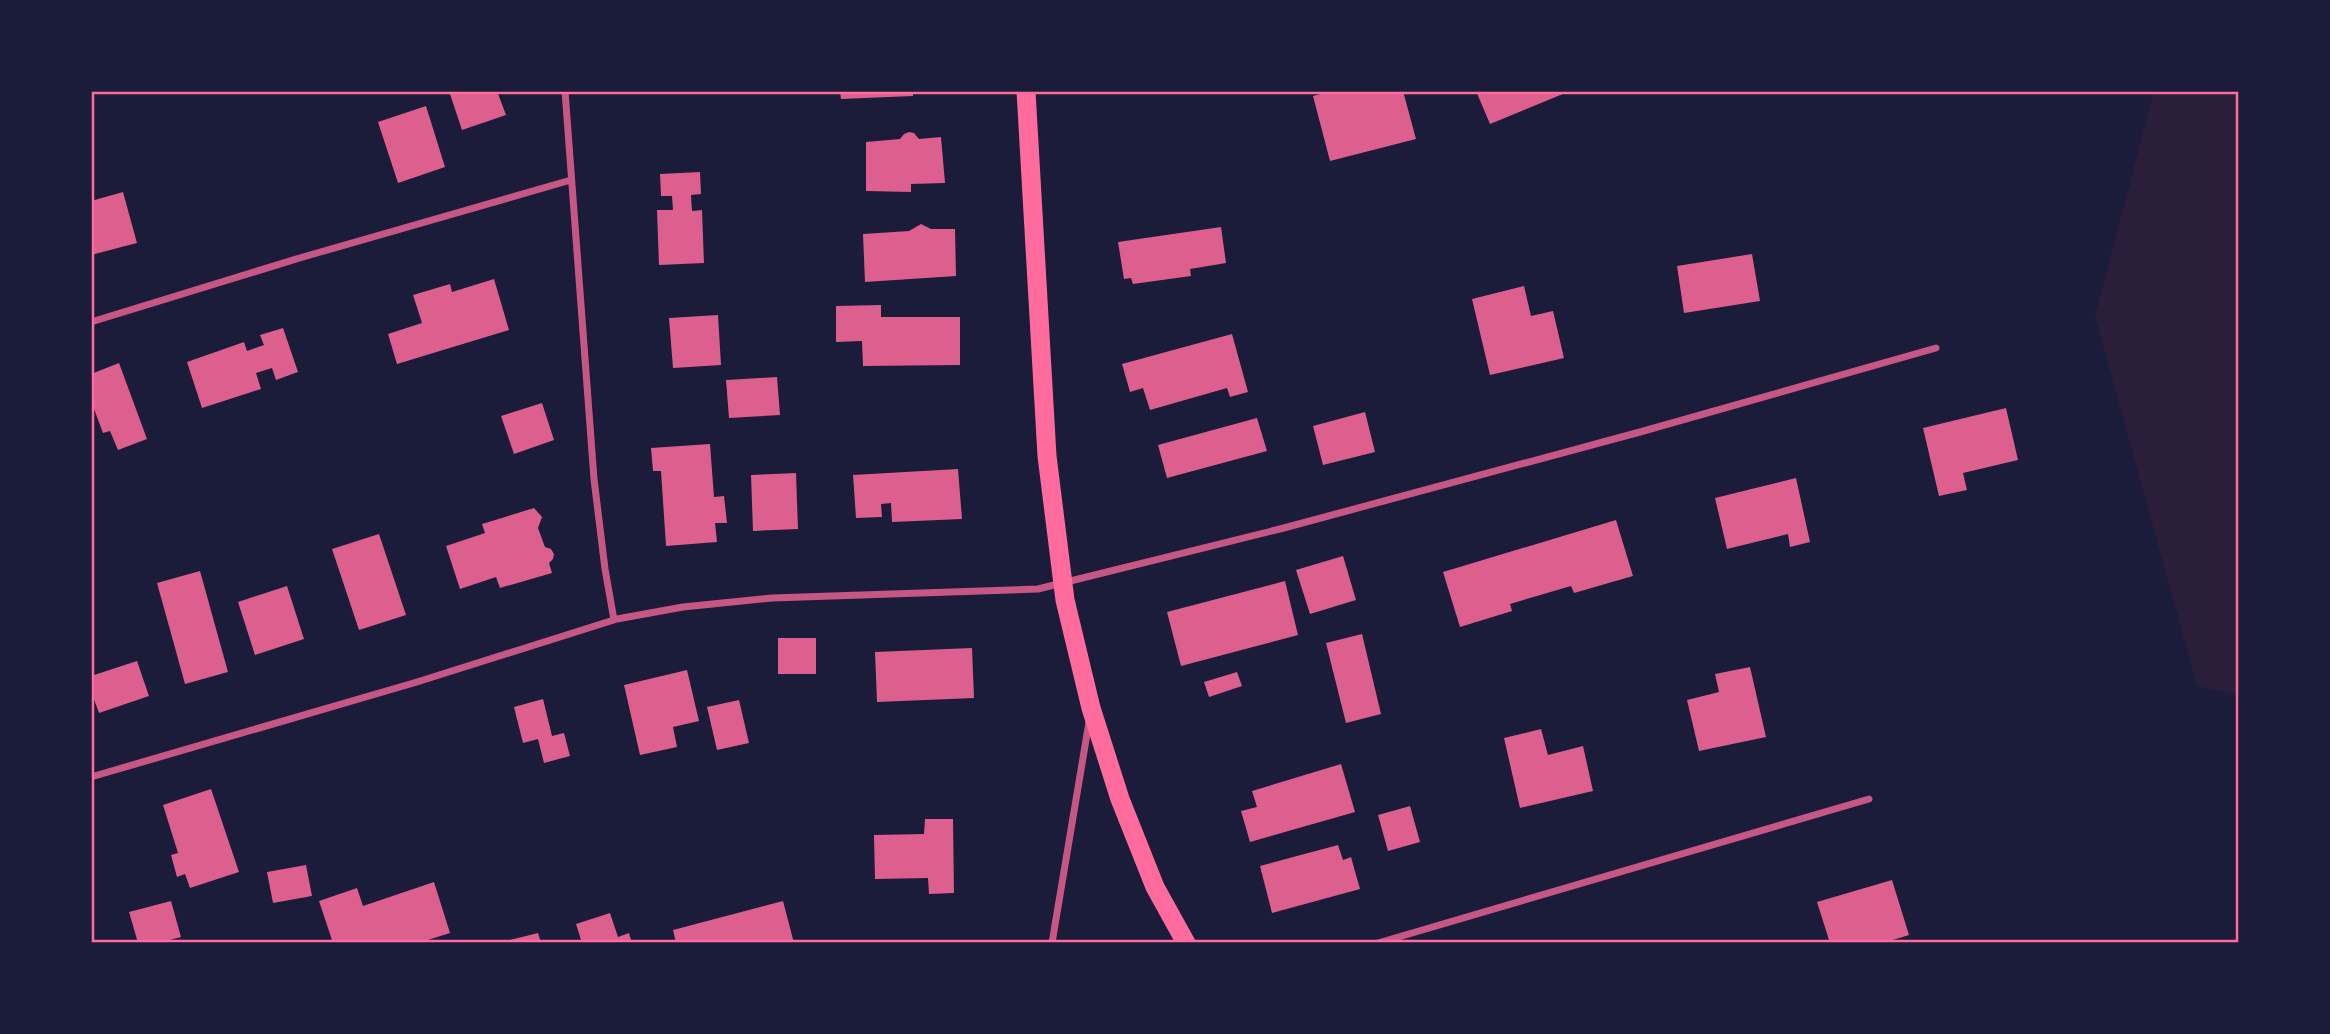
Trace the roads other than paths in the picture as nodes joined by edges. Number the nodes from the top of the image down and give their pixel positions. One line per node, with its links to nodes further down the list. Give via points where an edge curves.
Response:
1 (565, 91): 3 (street)
2 (1026, 91): 6 (highway, via 1047,456)
3 (571, 180): 4 (street); 7 (street, via 594,478)
4 (91, 322)
5 (1936, 348): 6 (street, via 1280,529)
6 (1063, 583): 7 (street, via 1038,589 772,597); 8 (highway)
7 (614, 620): 9 (street)
8 (1091, 708): 11 (street); 12 (highway, via 1155,887)
9 (91, 777)
10 (1869, 799): 13 (street)
11 (1052, 943)
12 (1186, 943)
13 (1378, 943)

